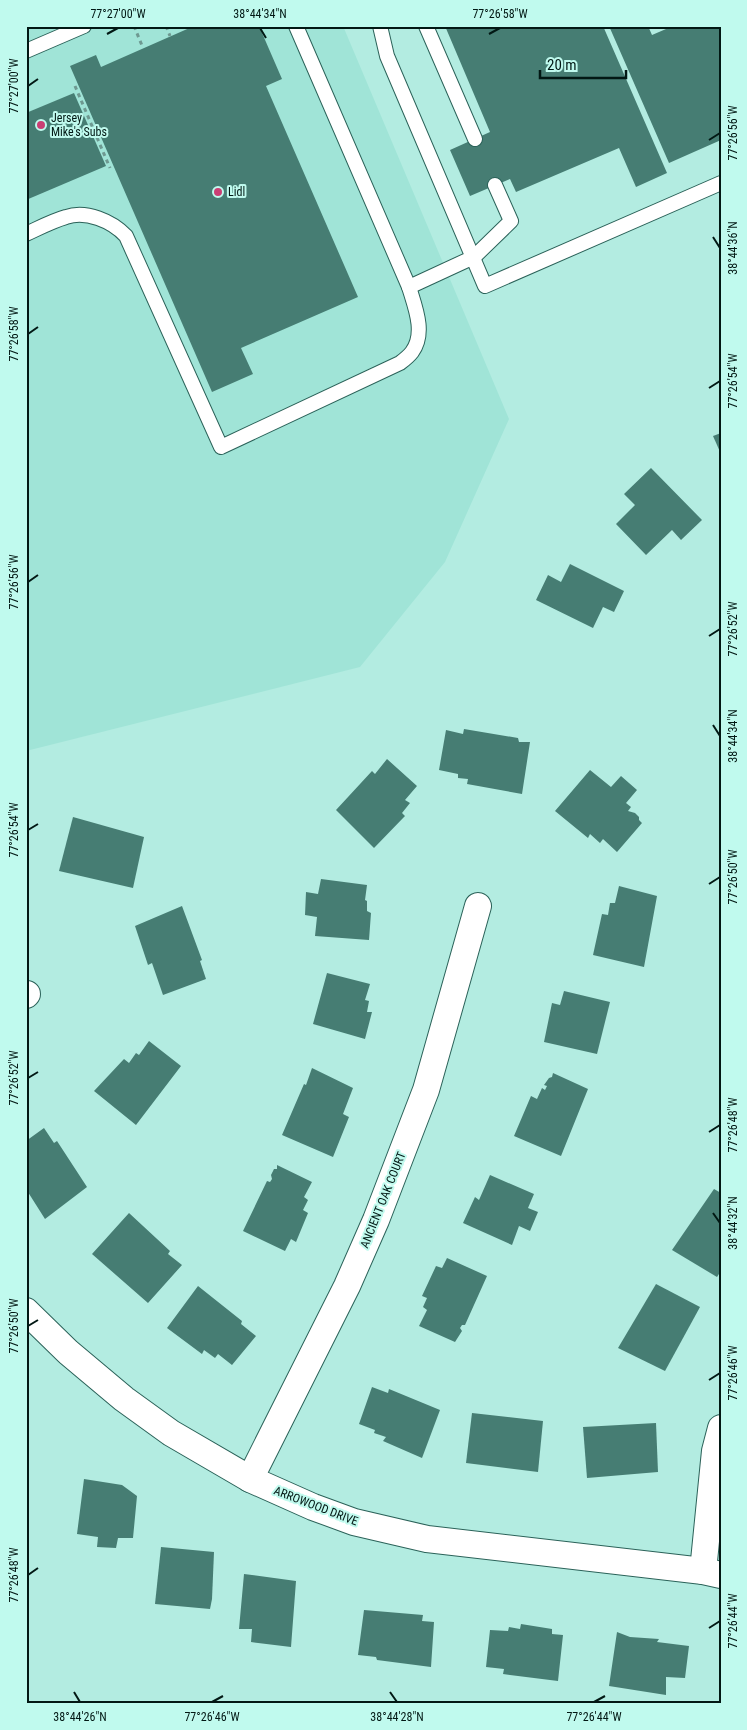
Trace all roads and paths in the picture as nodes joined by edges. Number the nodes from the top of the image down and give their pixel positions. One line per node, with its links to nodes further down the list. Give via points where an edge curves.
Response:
1 (84, 26): 9 (lane)
2 (134, 26): 8 (path)
3 (166, 26): 7 (path)
4 (296, 26): 17 (lane)
5 (380, 26): 16 (lane, via 387,56)
6 (426, 26): 11 (lane)
7 (170, 36)
8 (143, 48)
9 (26, 52)
10 (75, 86): 12 (path)
11 (474, 139)
12 (110, 168)
13 (721, 183): 16 (lane, via 485,286)
14 (495, 185): 16 (lane, via 511,221)
15 (26, 234): 17 (lane, via 67,216 80,215 108,222 126,236 221,447 400,363 418,342 417,317)
16 (474, 257): 17 (lane)
17 (409, 286)
18 (478, 906): 21 (street, ANCIENT OAK COURT, via 426,1090 376,1220 347,1286)
19 (26, 1311): 21 (street, ARROWOOD DRIVE, via 124,1399 171,1433)
20 (721, 1428): 22 (street, via 715,1451)
21 (250, 1479): 22 (street, ARROWOOD DRIVE, via 354,1522 427,1539)
22 (712, 1573)

